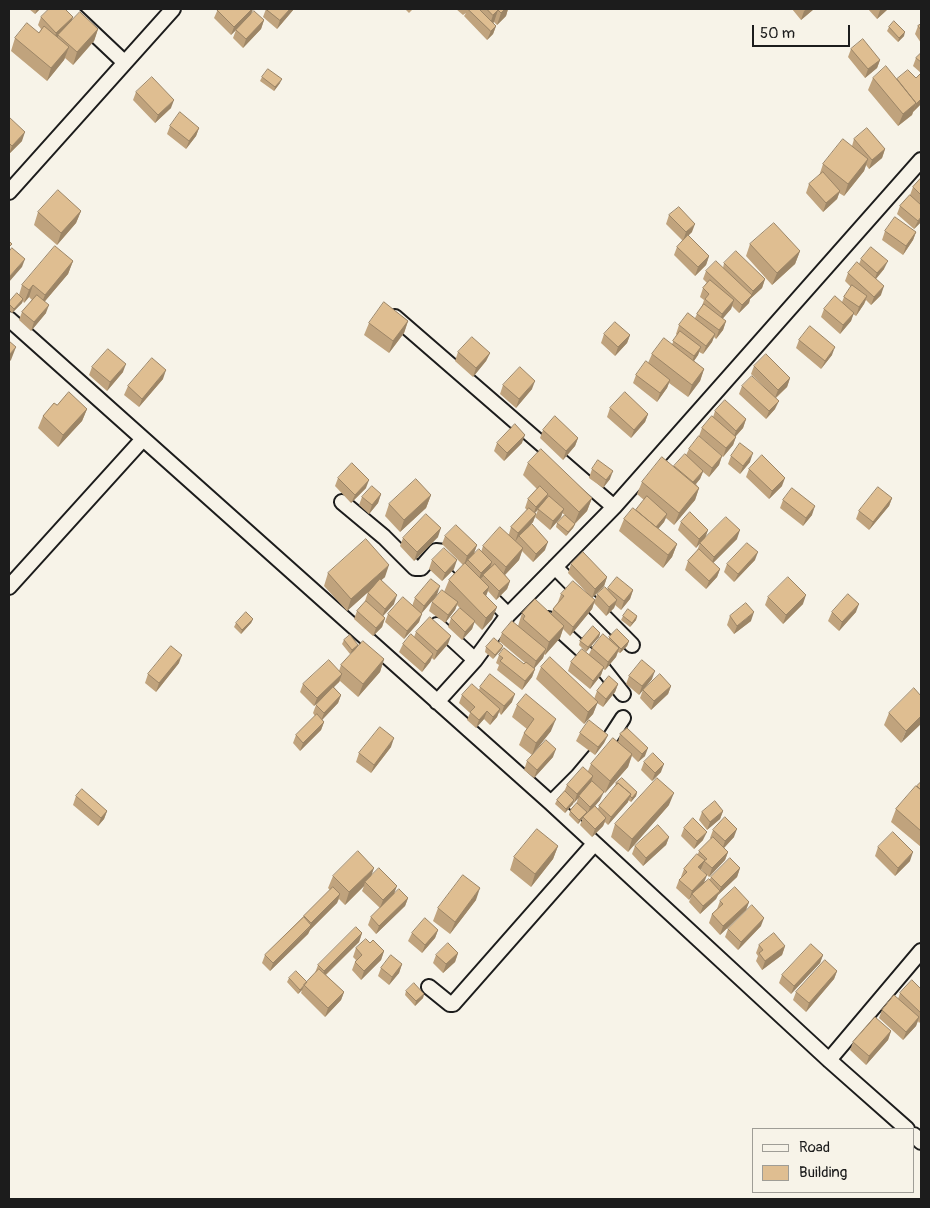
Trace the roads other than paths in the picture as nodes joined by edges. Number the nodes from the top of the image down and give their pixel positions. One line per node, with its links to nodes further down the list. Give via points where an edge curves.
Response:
1 (68, 9): 3 (street)
2 (173, 9): 3 (street)
3 (124, 62): 5 (street)
4 (921, 160): 10 (street)
5 (9, 192)
6 (395, 317): 10 (street)
7 (9, 318): 8 (street)
8 (143, 439): 12 (street); 19 (street)
9 (342, 502): 14 (street, via 415,568 421,568 436,551 445,552)
10 (614, 507): 11 (street)
11 (556, 567): 13 (street); 16 (street)
12 (9, 587)
13 (532, 605): 14 (street); 18 (street, via 604,670)
14 (508, 615): 17 (street)
15 (434, 622): 17 (street)
16 (632, 645)
17 (474, 660): 19 (street)
18 (623, 694)
19 (437, 702): 21 (street)
20 (623, 718): 21 (street, via 578,776)
21 (551, 803): 22 (street)
22 (594, 844): 24 (street, via 455,1003 450,1004); 25 (street)
23 (921, 951): 25 (street)
24 (429, 987)
25 (829, 1060): 26 (street)
26 (906, 1128)

